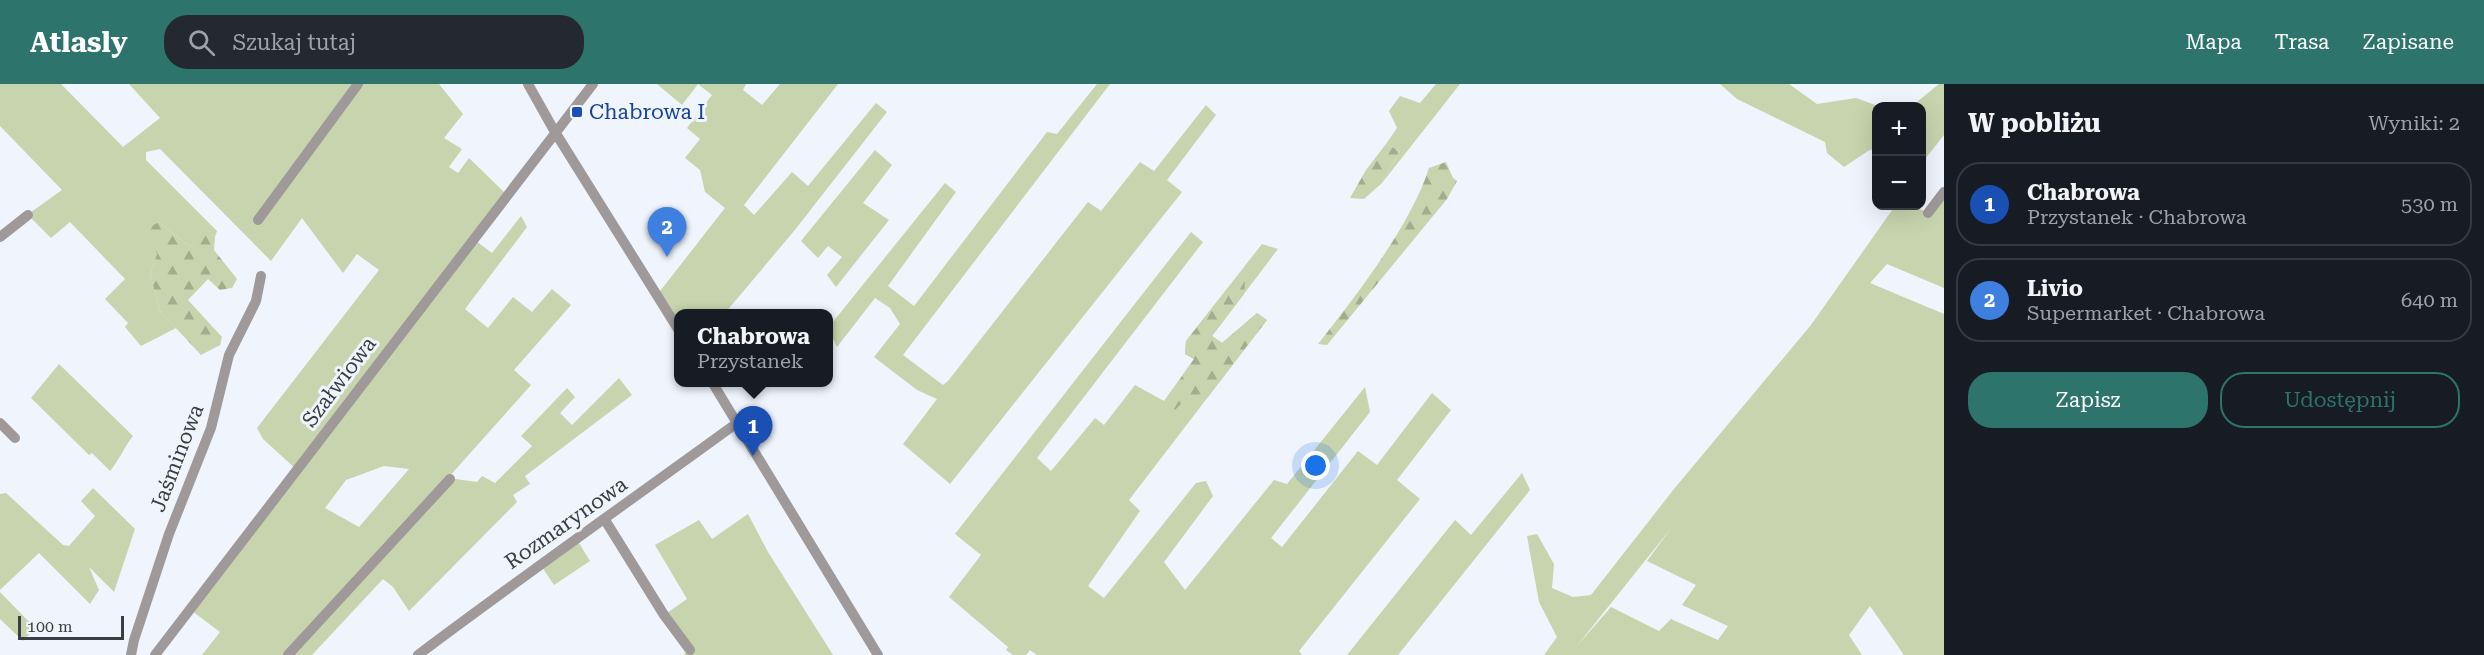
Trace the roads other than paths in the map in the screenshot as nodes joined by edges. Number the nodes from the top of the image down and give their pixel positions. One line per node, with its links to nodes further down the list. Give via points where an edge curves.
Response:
1 (358, 84): 8 (street)
2 (528, 84): 4 (street)
3 (593, 84): 4 (street, Szałwiowa)
4 (555, 132): 11 (street); 20 (street, Szałwiowa)
5 (1944, 192): 6 (street)
6 (1928, 213)
7 (28, 215): 9 (street)
8 (258, 220)
9 (0, 237)
10 (261, 276): 19 (street, Jaśminowa, via 256,301 229,355 211,428 169,534)
11 (674, 322)
12 (715, 387): 14 (street)
13 (0, 423): 15 (street)
14 (737, 423): 17 (street, Rozmarynowa); 23 (street)
15 (15, 438)
16 (450, 479): 21 (street)
17 (605, 520): 18 (street); 22 (street, Rozmarynowa)
18 (690, 650)
19 (131, 655)
20 (155, 655)
21 (288, 655)
22 (418, 655)
23 (878, 655)

